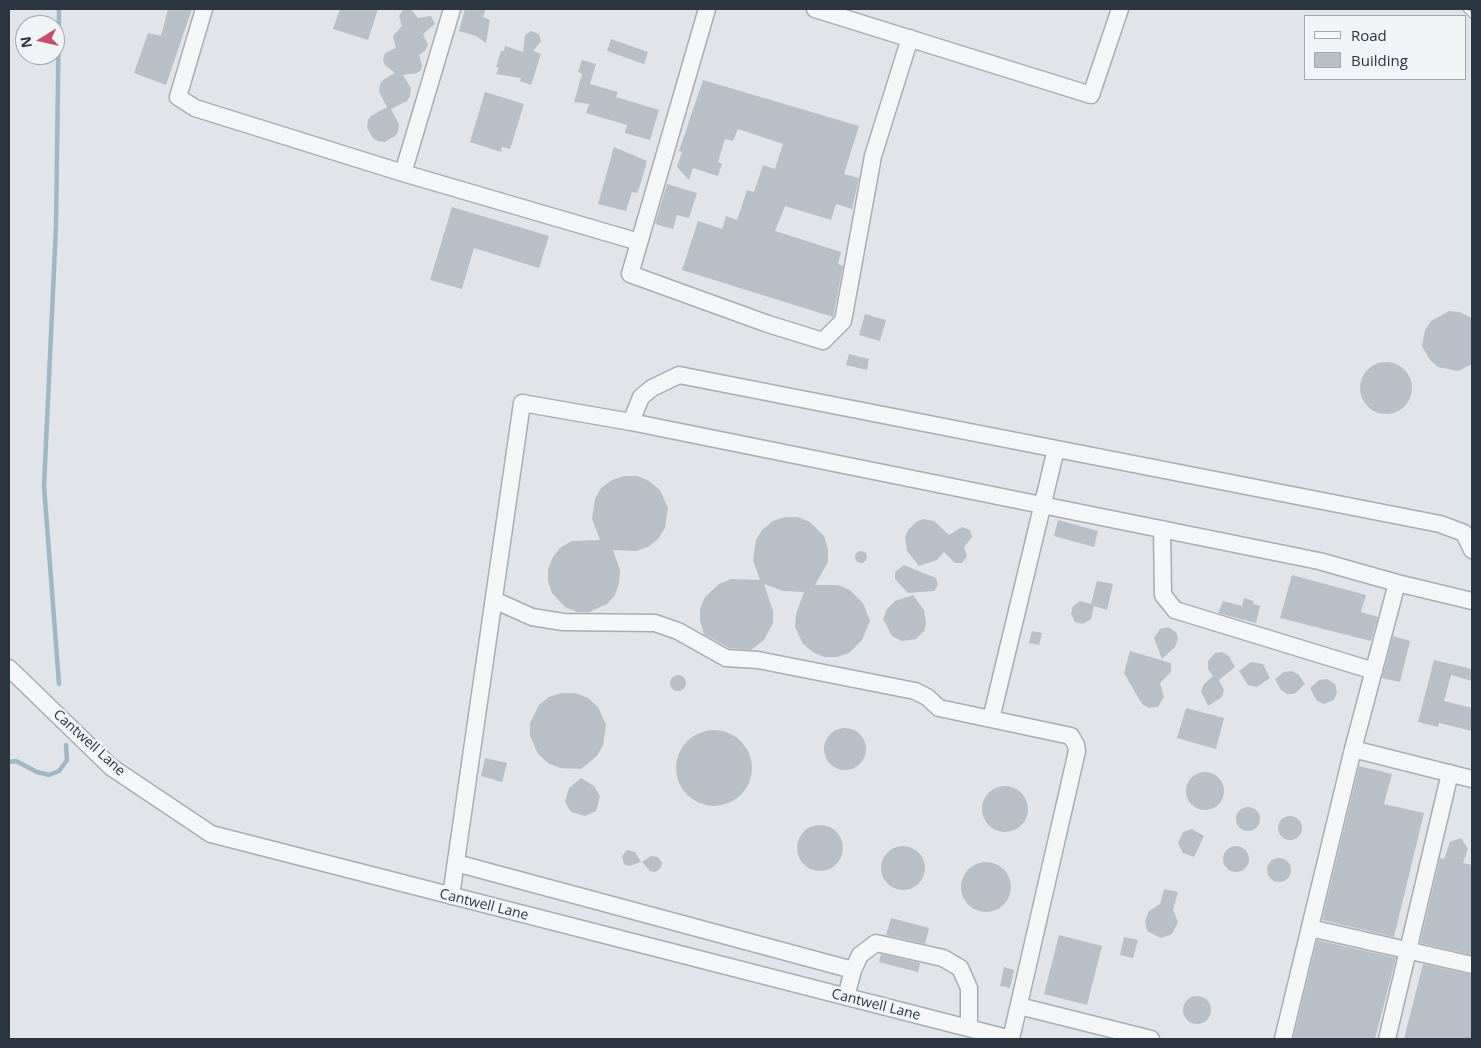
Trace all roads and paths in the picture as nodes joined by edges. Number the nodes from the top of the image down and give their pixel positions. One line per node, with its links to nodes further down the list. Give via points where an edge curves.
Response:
1 (204, 9): 7 (street, via 178,97 196,108)
2 (452, 9): 7 (street)
3 (707, 9): 8 (street)
4 (816, 9): 6 (street)
5 (1120, 9): 6 (street, via 1091,95)
6 (910, 38): 8 (street, via 873,156 843,321 823,341 630,274)
7 (403, 173): 8 (street)
8 (639, 242)
9 (631, 422): 10 (street, via 641,397 679,375); 11 (street); 15 (street, via 522,403)
10 (1056, 449): 11 (street); 13 (street, via 1440,524 1464,533)
11 (1042, 505): 12 (street); 19 (street)
12 (1162, 529): 14 (street, via 1319,561); 18 (street, via 1163,595 1175,610)
13 (1472, 550)
14 (1397, 583): 16 (street); 18 (street)
15 (494, 600): 19 (street, via 532,618 563,622 654,623 678,631 726,658 758,660 915,691 939,708); 23 (street)
16 (1472, 600)
17 (9, 668): 24 (street, Cantwell Lane, via 111,767 211,834)
18 (1374, 671): 20 (street)
19 (991, 719): 30 (street, via 1070,736 1077,751)
20 (1353, 749): 21 (street); 25 (street)
21 (1450, 773): 22 (street); 26 (street)
22 (1472, 779)
23 (456, 863): 24 (street); 28 (street)
24 (451, 896): 29 (street, Cantwell Lane)
25 (1310, 928): 26 (street); 34 (street)
26 (1408, 950): 27 (street); 35 (street)
27 (1472, 965)
28 (853, 970): 29 (street); 31 (street, via 860,955 876,942 943,958 960,968 969,988)
29 (846, 997): 31 (street, Cantwell Lane)
30 (1019, 1006): 32 (street); 33 (street)
31 (969, 1028): 32 (street, Cantwell Lane)
32 (1011, 1039)
33 (1151, 1039)
34 (1283, 1039)
35 (1387, 1039)

